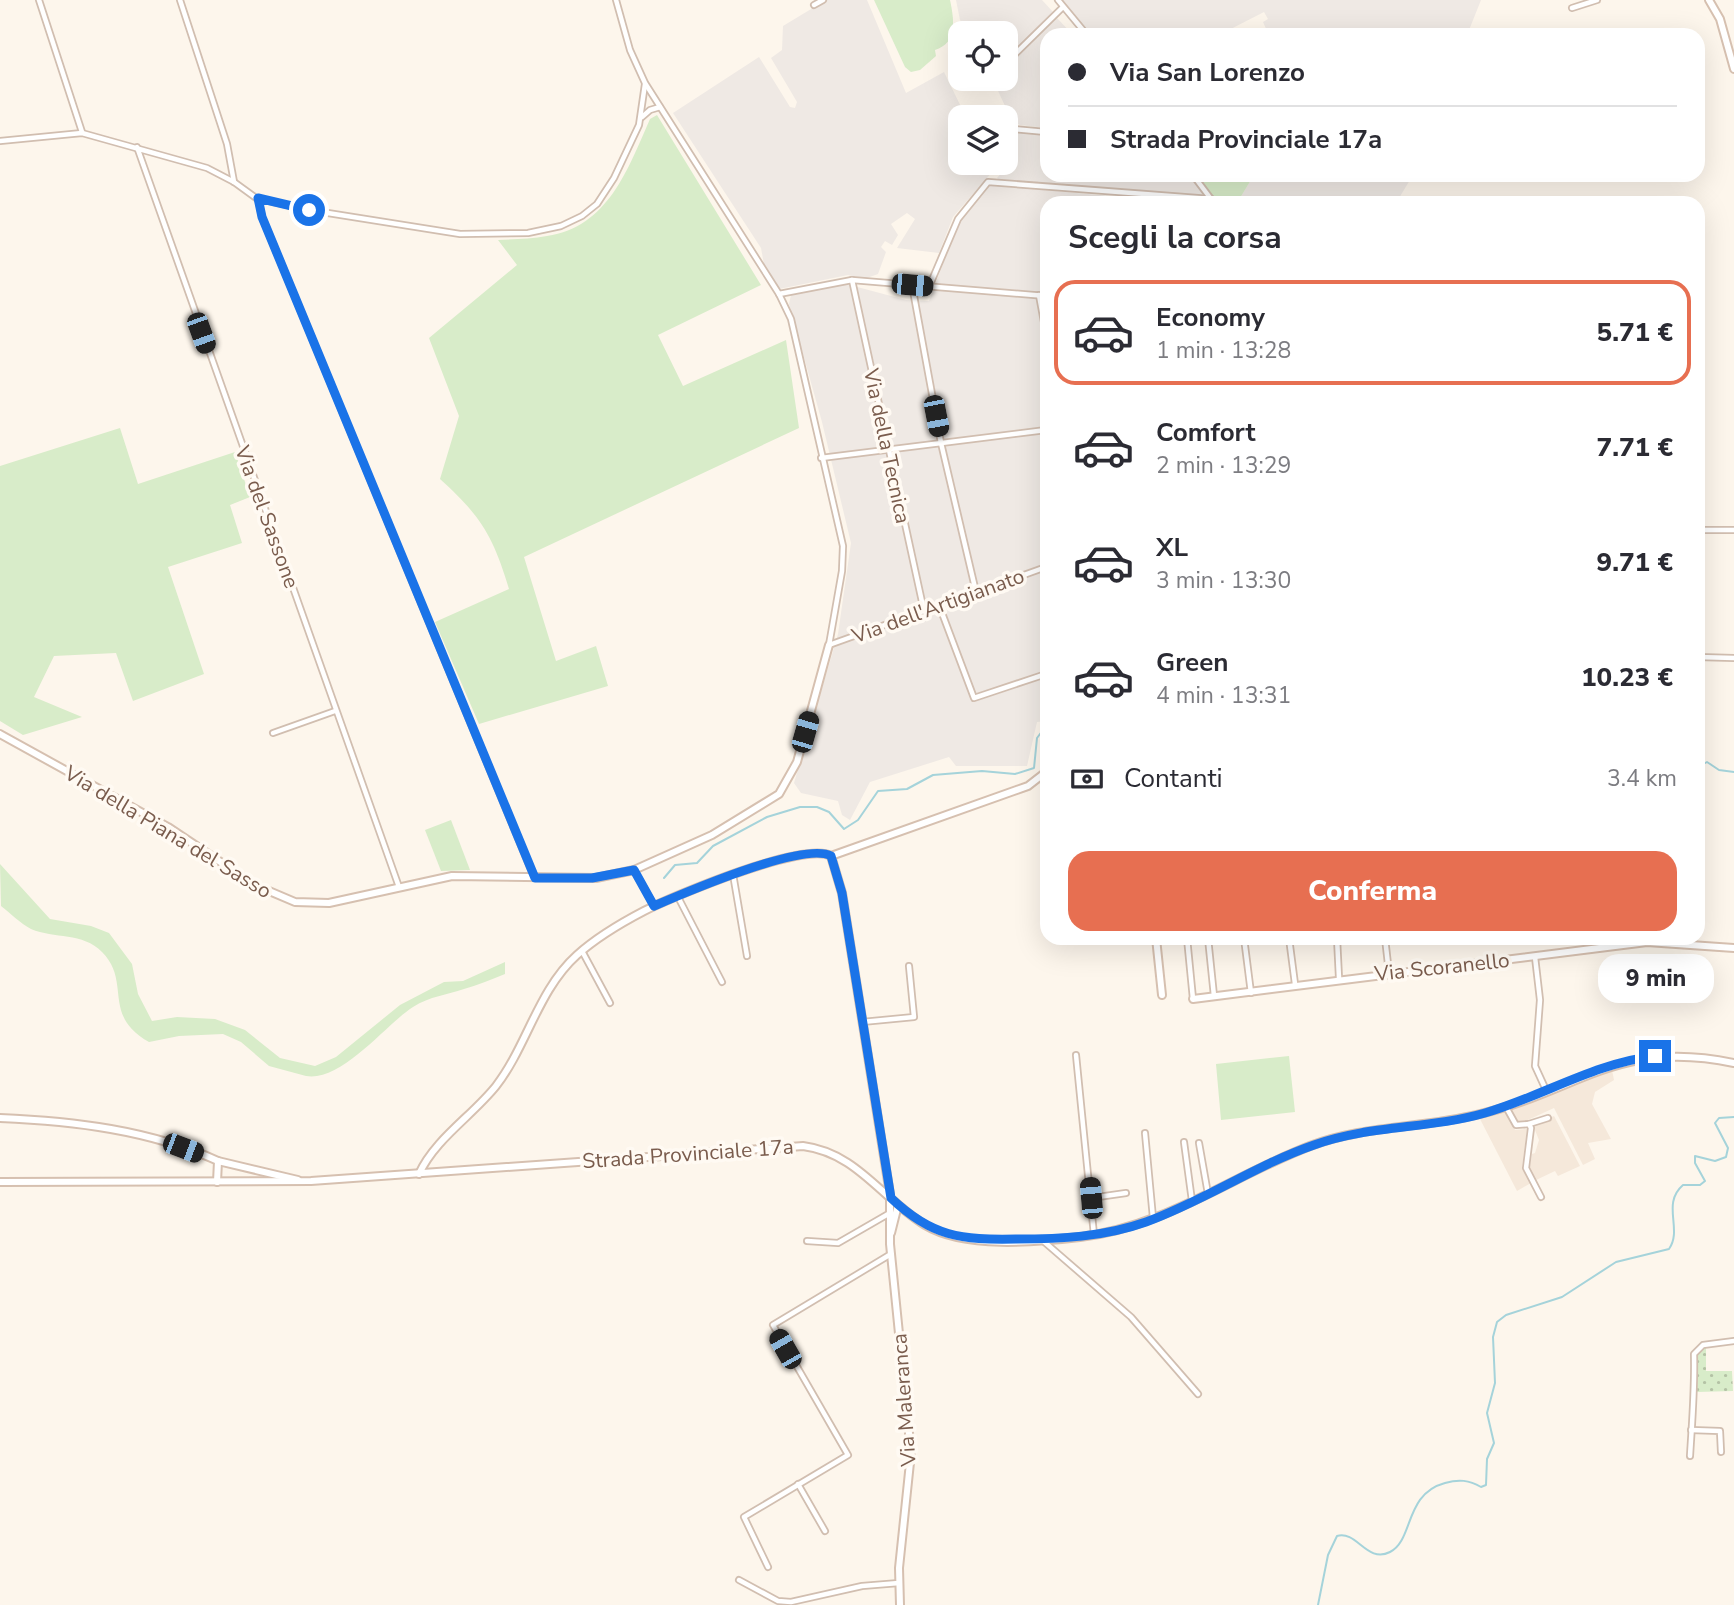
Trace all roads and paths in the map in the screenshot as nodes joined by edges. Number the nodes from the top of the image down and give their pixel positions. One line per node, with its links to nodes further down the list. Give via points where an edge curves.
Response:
1 (39, 0): 21 (street)
2 (180, 0): 24 (street, via 227,144)
3 (616, 0): 16 (street, via 629,50)
4 (823, 0): 8 (street)
5 (1058, 0): 9 (street)
6 (1597, 0): 10 (street)
7 (1709, 0): 15 (street, via 1720,19)
8 (814, 5)
9 (1063, 7): 11 (street); 12 (street)
10 (1572, 8)
11 (1042, 28)
12 (1081, 28)
13 (1040, 30): 14 (street)
14 (1018, 51)
15 (1734, 69)
16 (645, 83): 17 (street); 18 (street)
17 (660, 107): 18 (street); 30 (street)
18 (642, 118): 26 (street, via 597,204 582,216 545,230 460,234 354,219)
19 (1018, 130): 20 (street)
20 (1040, 131)
21 (82, 133): 22 (street); 23 (street)
22 (0, 141)
23 (137, 147): 24 (street, via 211,169); 47 (street, Via del Sassone)
24 (234, 182): 26 (street)
25 (1156, 196): 29 (street, via 988,181 958,219)
26 (258, 198): 54 (street)
27 (852, 280): 28 (street); 30 (street); 35 (street, Via della Tecnica)
28 (912, 285): 29 (street); 34 (street)
29 (929, 287): 31 (street)
30 (779, 294): 36 (street, via 793,327)
31 (1039, 295): 32 (street)
32 (1040, 300)
33 (1040, 431): 34 (street)
34 (941, 443): 35 (street); 40 (street)
35 (888, 450): 36 (street); 42 (street, Via della Tecnica)
36 (821, 458): 43 (street, via 843,554)
37 (1705, 530): 38 (street)
38 (1734, 530)
39 (1040, 569): 40 (street, Via dell'Artigianato)
40 (976, 592): 41 (street, Via dell'Artigianato)
41 (939, 605): 42 (street, Via dell'Artigianato); 46 (street, via 974,698)
42 (924, 611): 43 (street, Via dell'Artigianato)
43 (829, 645): 52 (street, Via della Piana del Sasso, via 798,758 781,792 734,824)
44 (1705, 657): 45 (street)
45 (1734, 658)
46 (1040, 676)
47 (335, 710): 48 (street); 55 (street, Via del Sassone)
48 (274, 733)
49 (0, 734): 55 (street, Via della Piana del Sasso, via 169,827 232,871 283,899 320,904)
50 (1040, 777): 51 (street, via 1028,786)
51 (831, 856): 53 (street, via 807,855); 81 (street, via 842,893)
52 (634, 870): 54 (street, Via della Piana del Sasso, via 592,878); 57 (street)
53 (733, 873): 56 (street); 69 (street)
54 (535, 878): 55 (street, Via della Piana del Sasso, via 452,876)
55 (399, 887)
56 (678, 897): 57 (street); 74 (street)
57 (654, 906): 68 (street)
58 (1157, 945): 77 (street)
59 (1188, 945): 79 (street)
60 (1209, 945): 78 (street)
61 (1245, 945): 76 (street)
62 (1290, 945): 75 (street)
63 (1337, 945): 73 (street)
64 (1386, 945): 72 (street)
65 (1626, 945): 70 (street, Via Scoranello)
66 (1692, 945): 67 (street, Via Scoranello)
67 (1734, 948)
68 (582, 951): 80 (street); 93 (street, via 556,980 497,1084 430,1154)
69 (747, 956)
70 (1535, 957): 72 (street, Via Scoranello); 84 (street, via 1541,998 1536,1068)
71 (909, 966): 81 (street, via 914,1017)
72 (1390, 974): 73 (street, Via Scoranello)
73 (1339, 978): 75 (street, Via Scoranello)
74 (722, 982)
75 (1295, 984): 76 (street, Via Scoranello)
76 (1251, 993): 78 (street, Via Scoranello)
77 (1162, 995)
78 (1214, 997): 79 (street, Via Scoranello)
79 (1193, 999)
80 (610, 1003)
81 (862, 1022): 100 (street)
82 (1076, 1055): 101 (street)
83 (1734, 1063): 84 (street, Strada Provinciale 17a, via 1679,1055 1643,1057)
84 (1546, 1090): 85 (street, Strada Provinciale 17a)
85 (1506, 1106): 88 (street, via 1517,1126); 98 (street, Strada Provinciale 17a, via 1474,1116 1320,1142)
86 (0, 1118): 92 (street, via 133,1133)
87 (1548, 1118): 88 (street)
88 (1529, 1124): 99 (street, via 1526,1168)
89 (1145, 1133): 105 (street)
90 (1184, 1142): 102 (street)
91 (1199, 1143): 98 (street)
92 (218, 1161): 94 (street); 96 (street)
93 (419, 1174): 94 (street, Strada Provinciale 17a); 100 (street, Strada Provinciale 17a, via 803,1146 842,1157)
94 (303, 1181): 96 (street, Strada Provinciale 17a)
95 (0, 1182): 96 (street, Strada Provinciale 17a)
96 (217, 1182)
97 (1126, 1193): 101 (street)
98 (1208, 1195): 102 (street, Strada Provinciale 17a)
99 (1541, 1197)
100 (891, 1198): 103 (street, Strada Provinciale 17a); 104 (street)
101 (1091, 1198): 106 (street)
102 (1193, 1202): 105 (street, Strada Provinciale 17a)
103 (898, 1205): 107 (street); 108 (street, Strada Provinciale 17a, via 925,1225 953,1237)
104 (890, 1213): 107 (street); 109 (street, via 838,1243)
105 (1153, 1219): 106 (street, Strada Provinciale 17a)
106 (1094, 1235): 108 (street, Strada Provinciale 17a)
107 (889, 1237): 110 (street, Via Maleranca)
108 (1041, 1239): 112 (street, via 1131,1317)
109 (807, 1241)
110 (891, 1254): 116 (street, via 773,1326 848,1455); 120 (street, Via Maleranca, via 911,1441)
111 (1734, 1341): 113 (street, via 1703,1345 1694,1354)
112 (1198, 1394)
113 (1691, 1430): 114 (street, via 1720,1431); 115 (street)
114 (1721, 1452)
115 (1690, 1456)
116 (798, 1484): 117 (street); 118 (street, via 743,1518)
117 (825, 1531)
118 (768, 1567)
119 (739, 1580): 120 (street, via 778,1601 791,1602)
120 (899, 1583): 121 (street, Via Maleranca)
121 (900, 1605)

